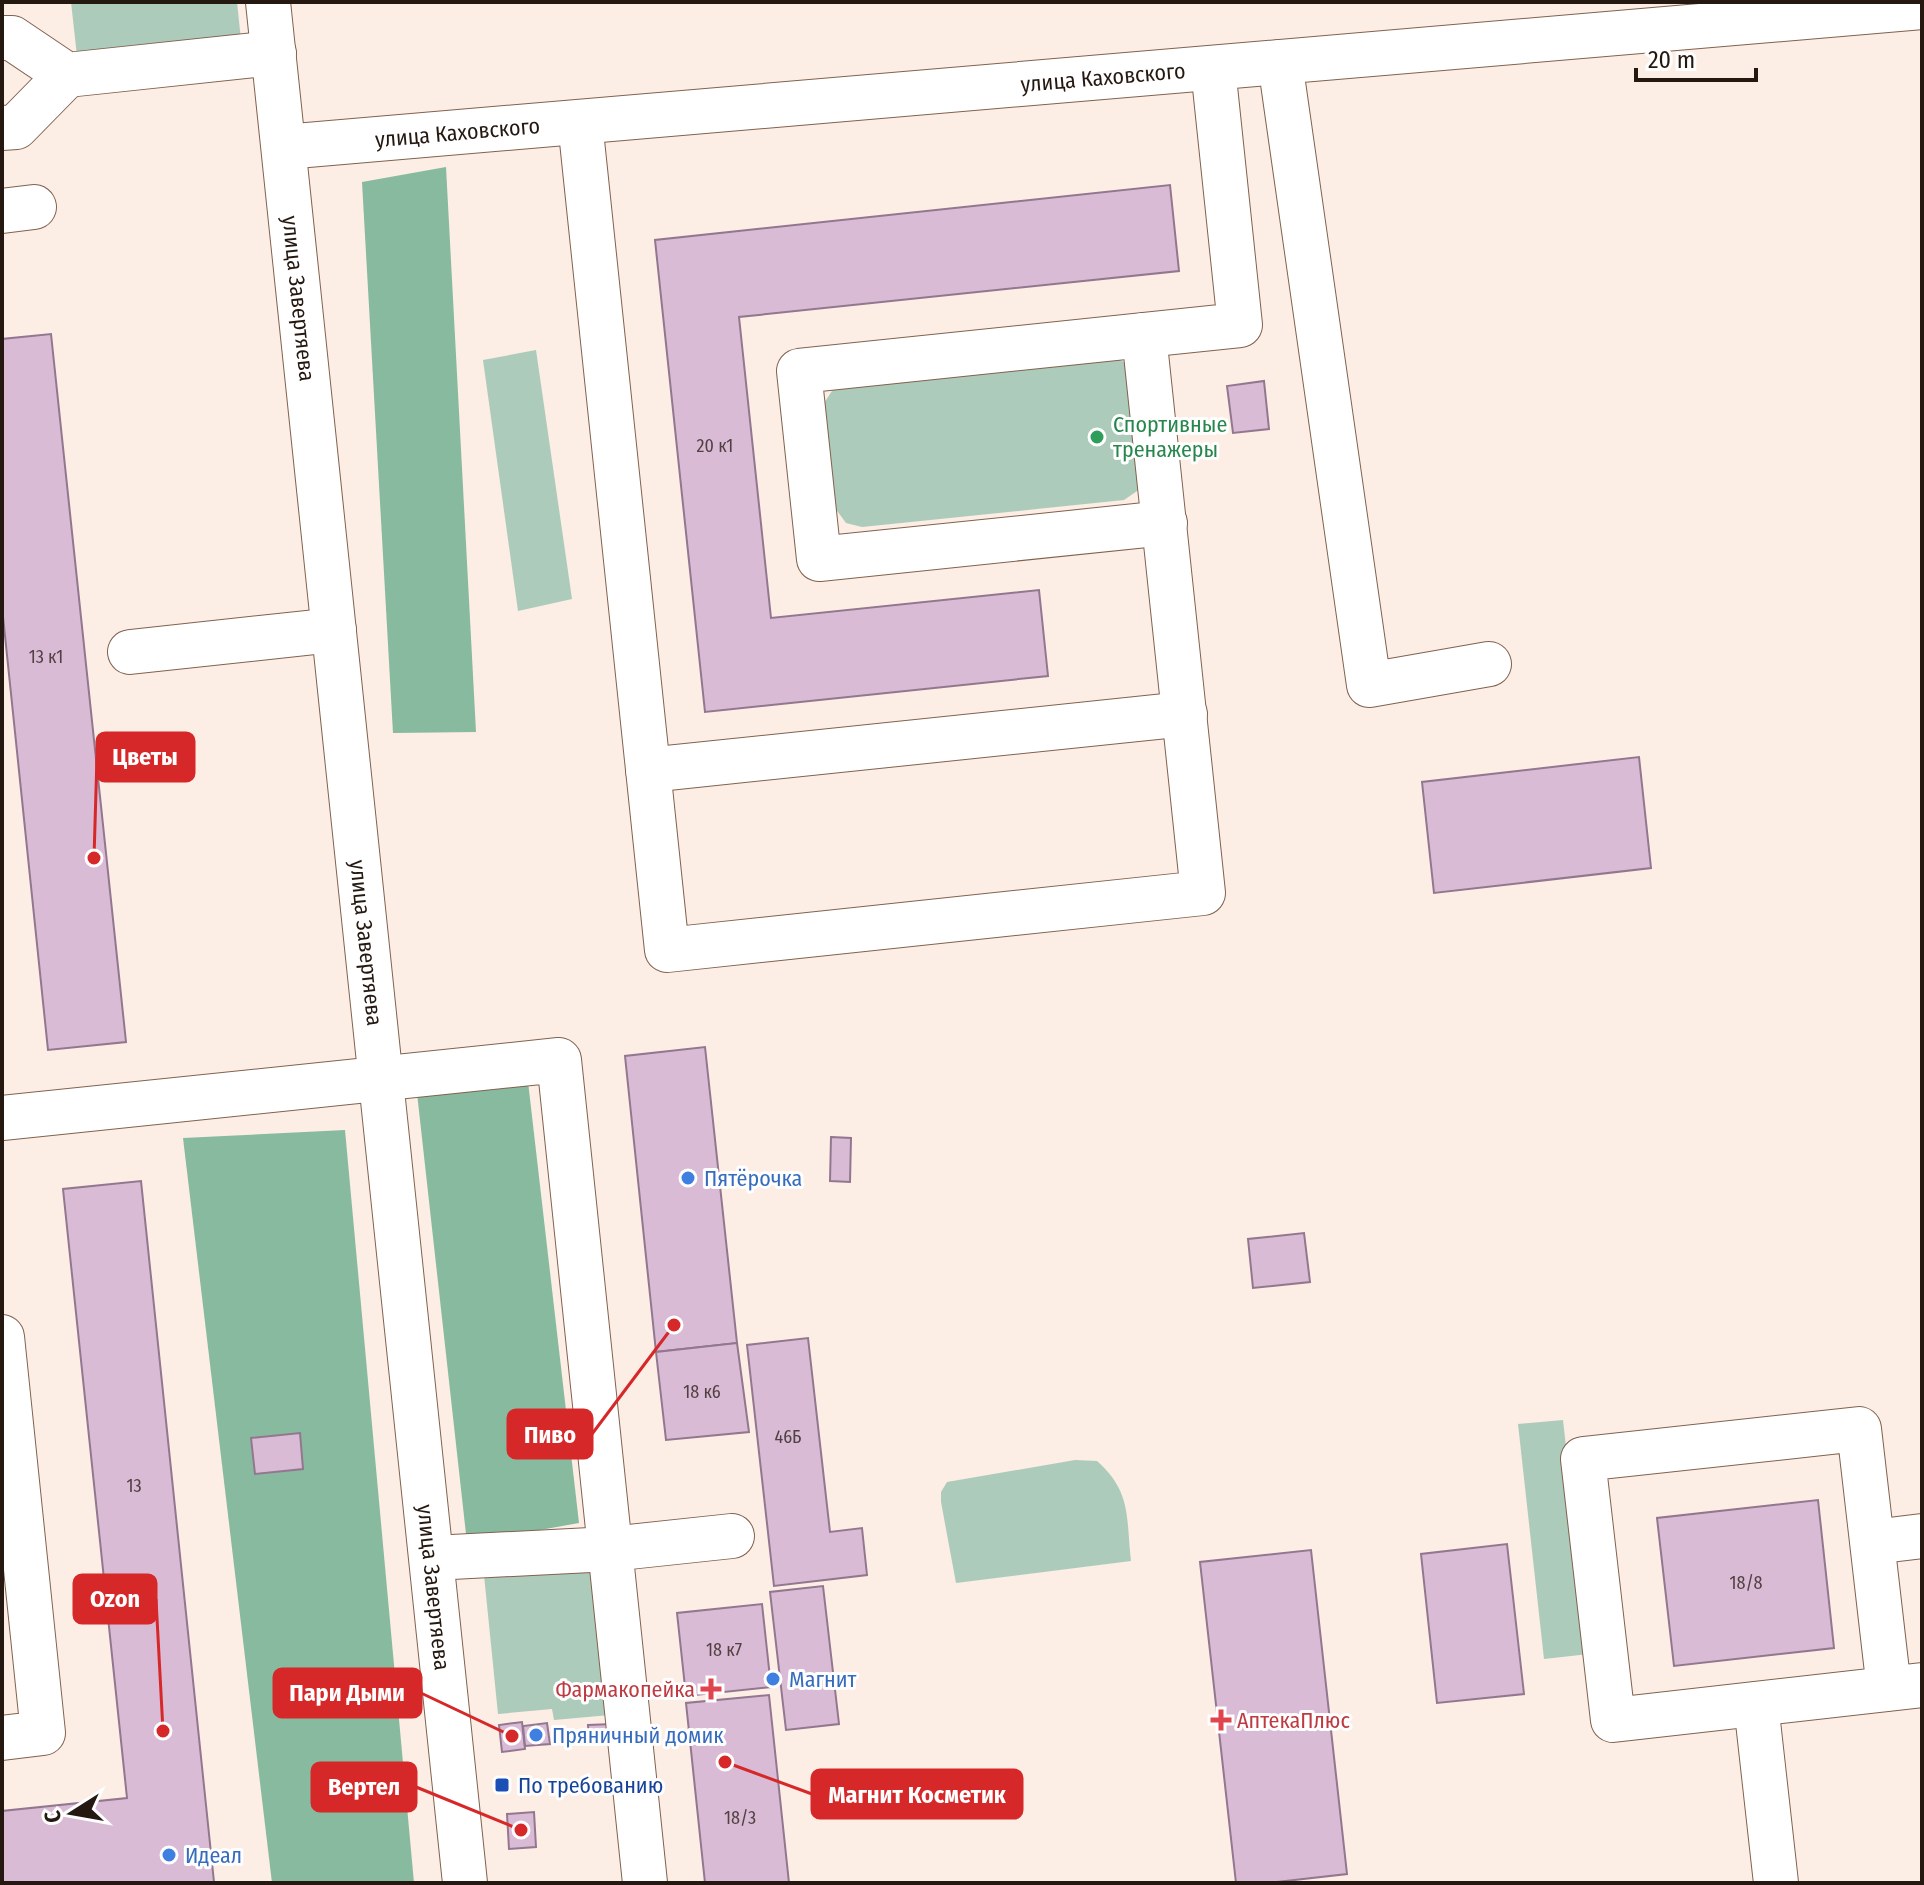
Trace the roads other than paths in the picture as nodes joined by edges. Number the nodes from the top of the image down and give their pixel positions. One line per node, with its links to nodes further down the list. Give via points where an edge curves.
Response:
1 (268, 2): 4 (main road, улица Завертяева)
2 (1922, 7): 5 (main road, улица Каховского)
3 (2, 38): 7 (main road, via 12,38)
4 (274, 53): 7 (main road); 10 (main road, улица Завертяева)
5 (1280, 62): 6 (main road, улица Каховского); 15 (main road, via 1369,685)
6 (1213, 68): 8 (main road, улица Каховского); 11 (main road, via 1240,325)
7 (67, 75): 9 (main road, via 16,127)
8 (580, 122): 10 (main road, улица Каховского); 17 (main road)
9 (2, 128)
10 (284, 147): 13 (main road, улица Завертяева)
11 (1144, 335): 12 (main road); 12 (main road, via 799,371 817,543 819,559)
12 (1165, 523): 16 (main road)
13 (334, 630): 14 (main road); 18 (main road, улица Завертяева)
14 (130, 652)
15 (1489, 664)
16 (1185, 714): 17 (main road); 17 (main road, via 1203,893 745,942 667,950)
17 (648, 770)
18 (381, 1079): 19 (main road); 24 (main road, via 559,1060); 25 (main road, улица Завертяева)
19 (2, 1118)
20 (2, 1337): 28 (main road, via 43,1733)
21 (732, 1536): 24 (main road)
22 (1922, 1536): 23 (main road)
23 (1873, 1542): 26 (main road); 27 (main road, via 1859,1429 1583,1459 1613,1720)
24 (610, 1549): 25 (main road); 30 (main road)
25 (432, 1558): 29 (main road, улица Завертяева)
26 (1906, 1687): 27 (main road)
27 (1756, 1704): 31 (main road)
28 (2, 1738)
29 (465, 1883)
30 (645, 1883)
31 (1776, 1883)

